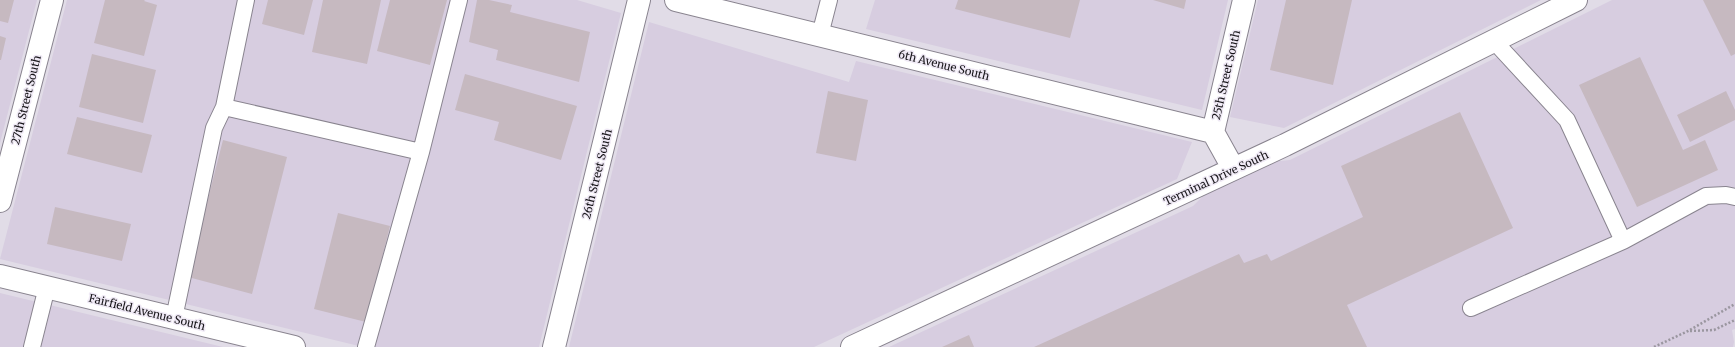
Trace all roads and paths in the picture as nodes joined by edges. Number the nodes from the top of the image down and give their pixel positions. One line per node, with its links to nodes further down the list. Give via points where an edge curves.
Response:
1 (52, 0): 16 (street, 27th Street South)
2 (246, 0): 11 (lane)
3 (459, 0): 13 (lane)
4 (639, 0): 28 (street, 26th Street South)
5 (676, 0): 9 (street, 6th Avenue South)
6 (829, 0): 9 (lane)
7 (1244, 0): 12 (street, 25th Street South)
8 (1576, 0): 10 (street, Terminal Drive South)
9 (820, 35): 12 (street, 6th Avenue South)
10 (1494, 41): 14 (street, Terminal Drive South, via 1285,145); 17 (lane, via 1567,120)
11 (224, 107): 13 (lane); 22 (lane, via 214,128)
12 (1213, 132): 14 (street, 25th Street South)
13 (421, 152): 27 (lane)
14 (1233, 168): 29 (street, Terminal Drive South)
15 (1735, 197): 17 (lane, via 1706,196)
16 (0, 201)
17 (1623, 241): 21 (lane)
18 (0, 276): 19 (street, Fairfield Avenue South)
19 (47, 287): 22 (street, Fairfield Avenue South); 25 (lane)
20 (1735, 304): 24 (path)
21 (1470, 308)
22 (174, 318): 26 (street, Fairfield Avenue South)
23 (1735, 320): 24 (path, via 1714,330)
24 (1688, 331): 30 (path)
25 (32, 347)
26 (294, 347)
27 (366, 347)
28 (554, 347)
29 (852, 347)
30 (1654, 347)

